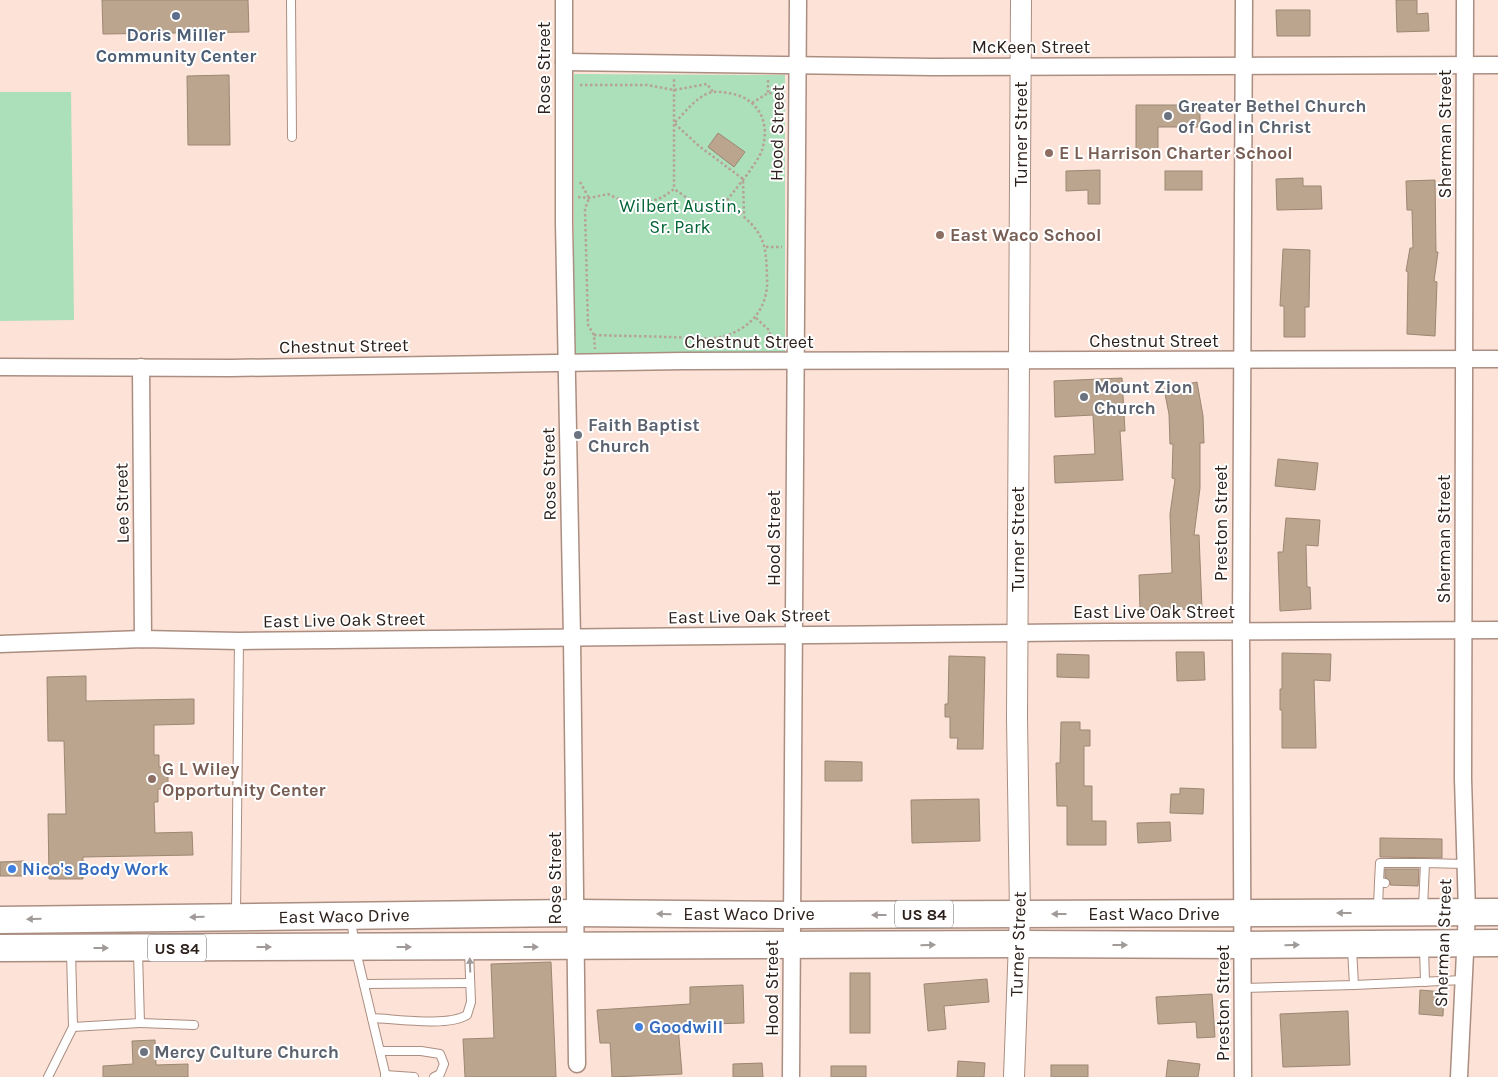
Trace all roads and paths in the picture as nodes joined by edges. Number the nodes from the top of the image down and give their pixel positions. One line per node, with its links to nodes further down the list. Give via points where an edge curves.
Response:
1 (292, 0): 20 (lane)
2 (564, 0): 7 (street, Rose Street)
3 (798, 0): 9 (street, Hood Street)
4 (1021, 0): 13 (street, Turner Street)
5 (1244, 0): 12 (street, Preston Street)
6 (1465, 0): 10 (street, Sherman Street)
7 (564, 62): 8 (street, McKeen Street); 24 (street, Rose Street)
8 (673, 63): 9 (street, McKeen Street); 15 (path)
9 (798, 65): 13 (street, McKeen Street); 17 (street, Hood Street)
10 (1465, 65): 11 (street, McKeen Street); 12 (street, McKeen Street); 30 (street, Sherman Street)
11 (1498, 65)
12 (1244, 66): 13 (street, McKeen Street); 33 (street, Preston Street)
13 (1021, 67): 34 (street, Turner Street)
14 (579, 85): 15 (path, via 647,85)
15 (674, 90): 16 (path, via 707,84); 19 (path)
16 (713, 92): 18 (path, via 740,95); 19 (path, via 702,96)
17 (797, 94): 18 (path, via 768,93); 32 (street, Hood Street)
18 (752, 103): 22 (path, via 765,123 764,138 762,151)
19 (674, 123): 22 (path); 23 (path)
20 (292, 137)
21 (579, 179): 25 (path)
22 (742, 179): 26 (path); 27 (path)
23 (674, 189): 25 (path, via 644,204 631,205 608,194); 26 (path, via 700,204)
24 (564, 196): 25 (path); 35 (street, Rose Street)
25 (589, 198): 29 (path, via 585,209 588,325)
26 (723, 204): 27 (path)
27 (744, 216): 28 (path, via 766,248 768,285)
28 (756, 318): 29 (path, via 747,327 720,338); 32 (path, via 769,330 775,350)
29 (594, 335): 36 (path)
30 (1464, 360): 31 (street, Chestnut Street); 33 (street, Chestnut Street); 39 (street, Sherman Street)
31 (1498, 360)
32 (790, 361): 34 (street, Chestnut Street); 36 (street, Chestnut Street); 43 (street, Hood Street)
33 (1242, 361): 34 (street, Chestnut Street); 41 (street, Preston Street)
34 (1019, 362): 42 (street, Turner Street)
35 (567, 363): 36 (street, Chestnut Street); 38 (street, Chestnut Street); 44 (street, Rose Street)
36 (595, 363)
37 (0, 367): 38 (street, Chestnut Street)
38 (141, 367): 45 (street, Lee Street)
39 (1464, 630): 40 (street, East Live Oak Street); 41 (street, East Live Oak Street); 49 (street, Sherman Street)
40 (1498, 630)
41 (1241, 632): 42 (street, East Live Oak Street); 55 (street, Preston Street)
42 (1018, 633): 43 (street, East Live Oak Street); 56 (street, Turner Street)
43 (794, 635): 44 (street, East Live Oak Street); 58 (street, Hood Street)
44 (572, 638): 46 (street, East Live Oak Street); 54 (street, Rose Street)
45 (143, 639): 46 (street, East Live Oak Street); 47 (street, East Live Oak Street)
46 (239, 641): 59 (lane)
47 (0, 644)
48 (1425, 863): 49 (lane); 50 (lane, via 1380,863 1382,882); 51 (lane, via 1421,883)
49 (1465, 864): 52 (street, Sherman Street)
50 (1377, 912): 51 (main road, East Waco Drive / US 84); 55 (main road, East Waco Drive / US 84, one-way to 55)
51 (1423, 912): 52 (main road, East Waco Drive / US 84)
52 (1467, 912): 53 (main road, East Waco Drive / US 84); 61 (street, Sherman Street)
53 (1498, 912)
54 (576, 913): 57 (main road, East Waco Drive / US 84); 58 (main road, East Waco Drive / US 84, one-way to 54); 67 (street, Rose Street)
55 (1242, 913): 56 (main road, East Waco Drive / US 84, one-way to 56); 66 (street, Preston Street)
56 (1020, 914): 58 (main road, East Waco Drive / US 84, one-way to 58); 63 (street, Turner Street)
57 (351, 915): 59 (main road, East Waco Drive / US 84); 69 (lane)
58 (792, 915): 68 (street, Hood Street)
59 (236, 917): 60 (main road, East Waco Drive / US 84, one-way to 60)
60 (0, 920)
61 (1465, 943): 62 (main road, East Waco Drive / US 84); 65 (main road, East Waco Drive / US 84); 74 (street, Sherman Street)
62 (1498, 943)
63 (1019, 944): 66 (main road, East Waco Drive / US 84, one-way to 66); 68 (main road, East Waco Drive / US 84, one-way to 63); 91 (street, Turner Street)
64 (1352, 944): 65 (main road, East Waco Drive / US 84); 66 (main road, East Waco Drive / US 84, one-way to 64); 78 (lane)
65 (1423, 944): 75 (lane)
66 (1243, 945): 79 (street, Preston Street)
67 (575, 946): 68 (main road, East Waco Drive / US 84); 70 (main road, East Waco Drive / US 84, one-way to 67); 85 (street, Rose Street)
68 (792, 946): 90 (street, Hood Street)
69 (355, 947): 70 (main road, East Waco Drive / US 84, one-way to 70); 73 (main road, East Waco Drive / US 84, one-way to 69); 77 (lane)
70 (469, 947): 76 (lane, one-way to 70)
71 (0, 948): 72 (main road, East Waco Drive / US 84)
72 (71, 948): 73 (main road, East Waco Drive / US 84, one-way to 73); 83 (lane)
73 (138, 948): 81 (lane)
74 (1463, 980): 75 (lane); 93 (street, Sherman Street)
75 (1425, 982): 78 (lane)
76 (470, 983): 77 (lane); 80 (lane, via 471,1002 467,1015 460,1019)
77 (364, 984): 80 (lane)
78 (1354, 985): 79 (lane)
79 (1243, 988): 92 (street, Preston Street)
80 (372, 1018): 84 (lane)
81 (140, 1023): 82 (lane); 83 (lane)
82 (194, 1026)
83 (73, 1027): 87 (lane)
84 (380, 1051): 86 (lane); 89 (lane, via 440,1054 444,1064 440,1074)
85 (577, 1064)
86 (385, 1076): 88 (lane)
87 (48, 1077)
88 (414, 1077)
89 (434, 1077)
90 (791, 1077)
91 (1014, 1077)
92 (1243, 1077)
93 (1459, 1077)

